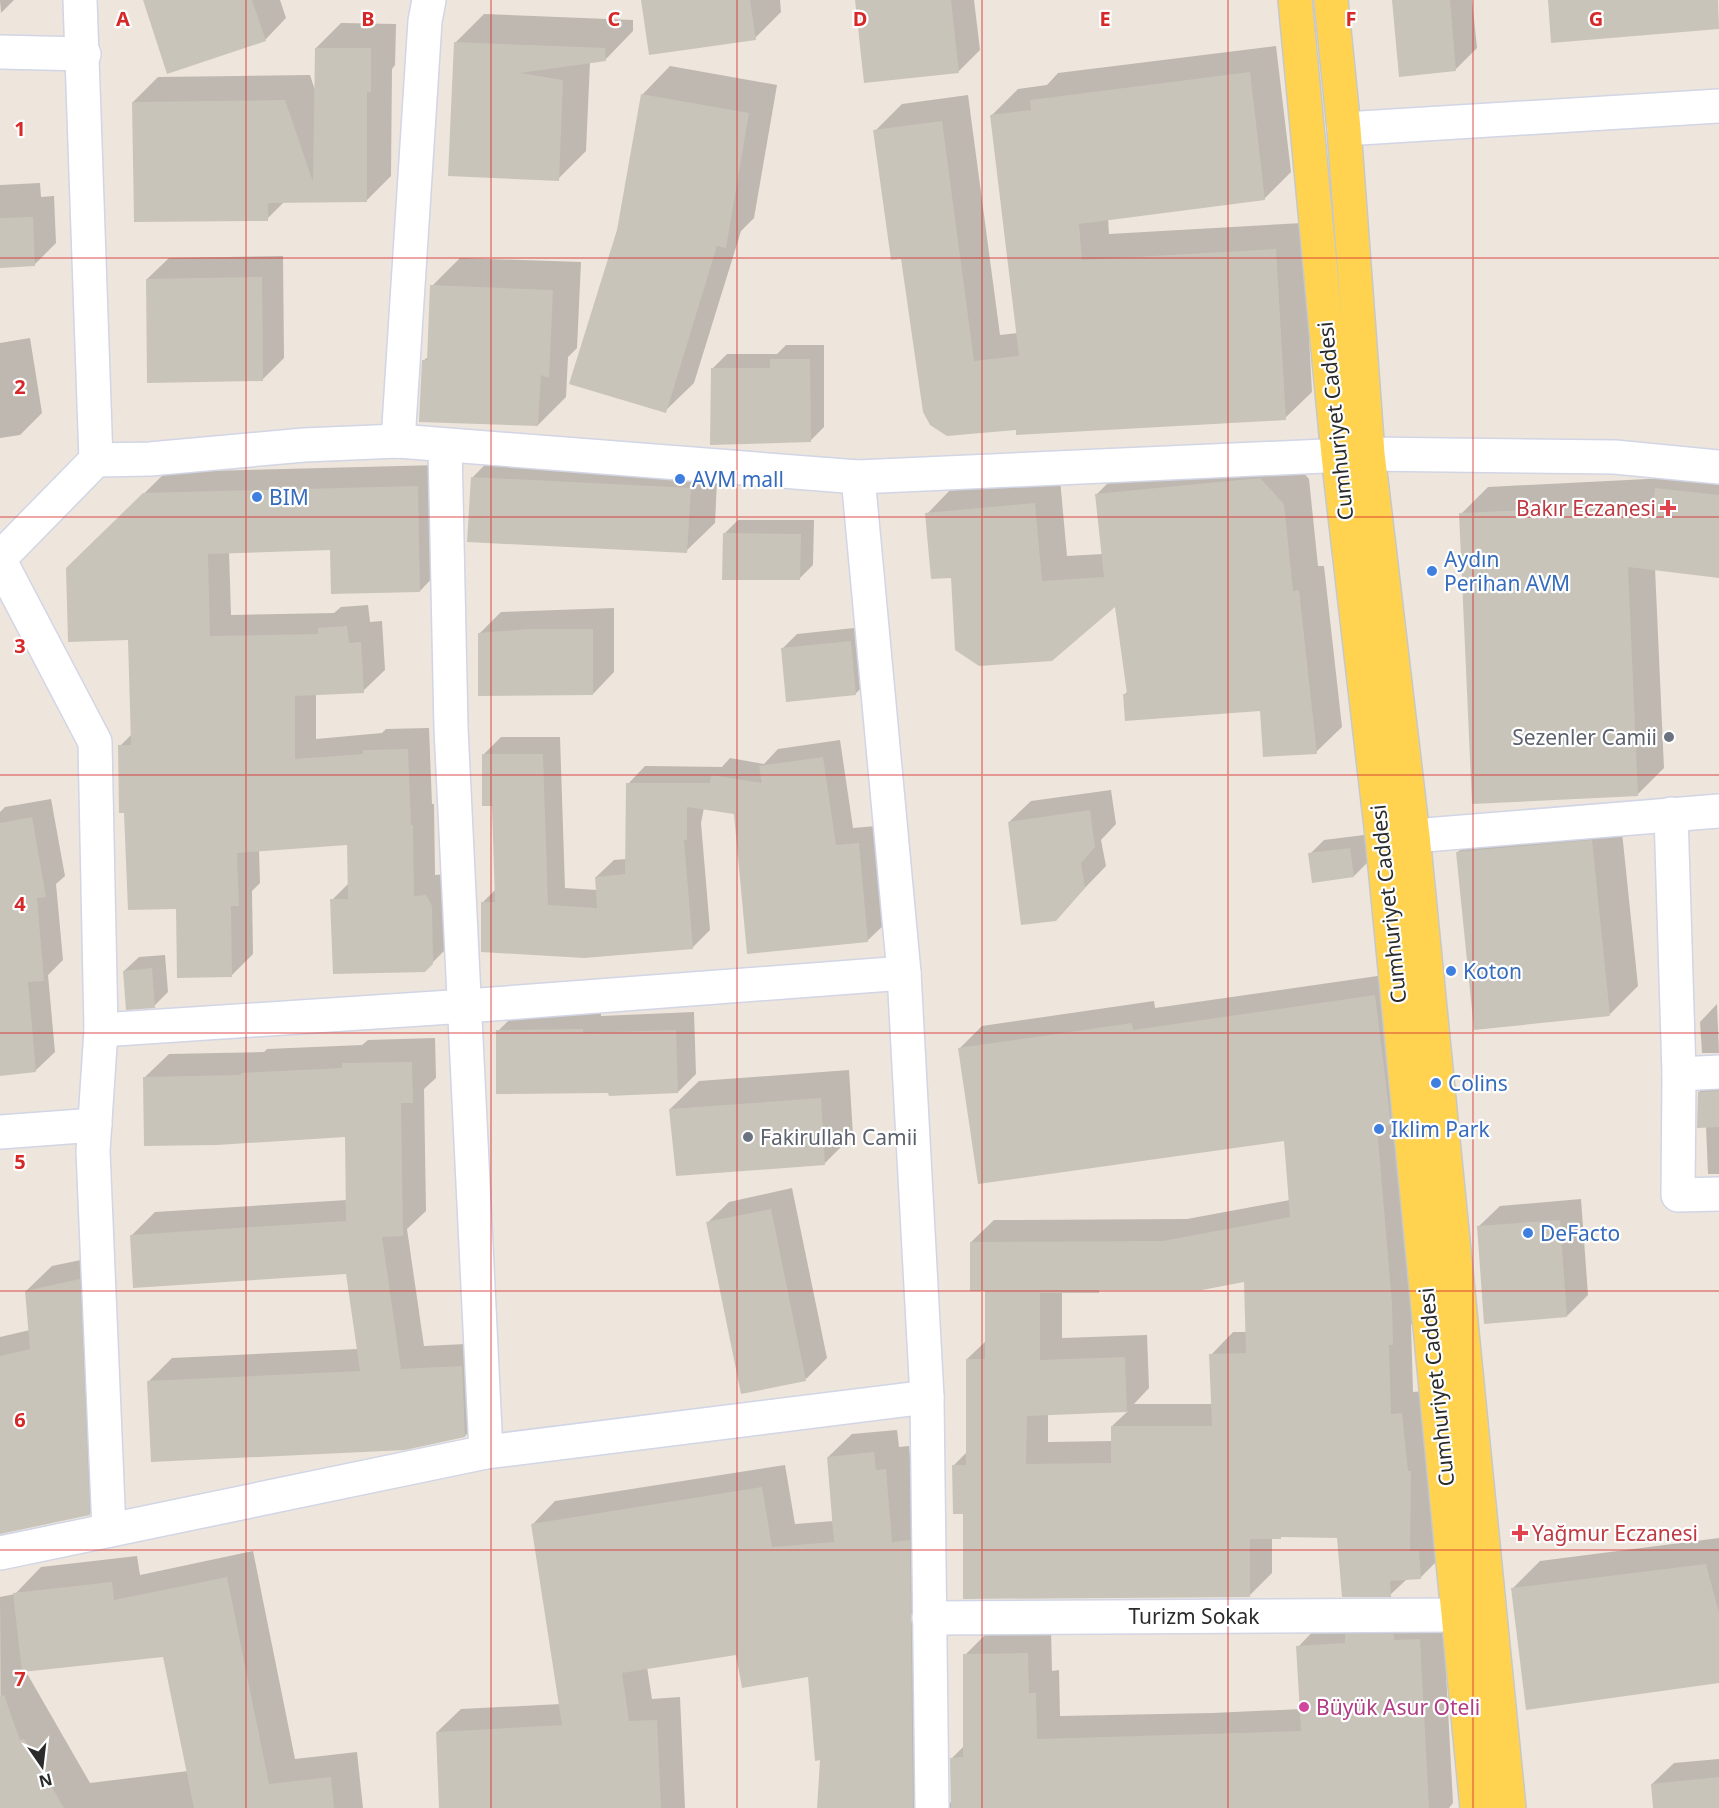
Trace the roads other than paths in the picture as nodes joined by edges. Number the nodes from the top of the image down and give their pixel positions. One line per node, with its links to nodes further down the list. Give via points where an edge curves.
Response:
1 (80, 0): 6 (street)
2 (429, 0): 9 (street)
3 (1295, 0): 11 (main road, Cumhuriyet Caddesi)
4 (1330, 0): 8 (main road, Cumhuriyet Caddesi)
5 (0, 52): 6 (street)
6 (84, 54): 12 (street)
7 (1719, 106): 8 (street)
8 (1344, 129): 11 (main road, Cumhuriyet Caddesi)
9 (398, 441): 10 (street); 12 (street)
10 (445, 446): 14 (street); 20 (street, via 451,728)
11 (1353, 454): 13 (street, via 1615,458); 14 (street); 18 (main road, Cumhuriyet Caddesi); 31 (main road, Cumhuriyet Caddesi, via 1382,836)
12 (96, 460): 15 (street)
13 (1719, 467)
14 (858, 477): 19 (street)
15 (0, 560): 21 (street, via 95,742)
16 (1719, 811): 17 (street)
17 (1671, 814): 18 (street); 23 (street)
18 (1413, 836): 35 (main road, Cumhuriyet Caddesi)
19 (904, 973): 20 (street); 27 (street)
20 (466, 1006): 21 (street); 28 (street)
21 (101, 1030): 24 (street)
22 (1719, 1072): 23 (street)
23 (1679, 1074): 26 (street, via 1678,1195)
24 (96, 1125): 25 (street); 29 (street, via 93,1151)
25 (0, 1132)
26 (1719, 1194)
27 (927, 1397): 28 (street); 32 (street)
28 (486, 1452): 29 (street)
29 (110, 1530): 30 (street)
30 (0, 1553)
31 (1458, 1615): 32 (street, Turizm Sokak); 34 (main road, Cumhuriyet Caddesi)
32 (929, 1618): 33 (street)
33 (932, 1808)
34 (1477, 1808)
35 (1509, 1808)

